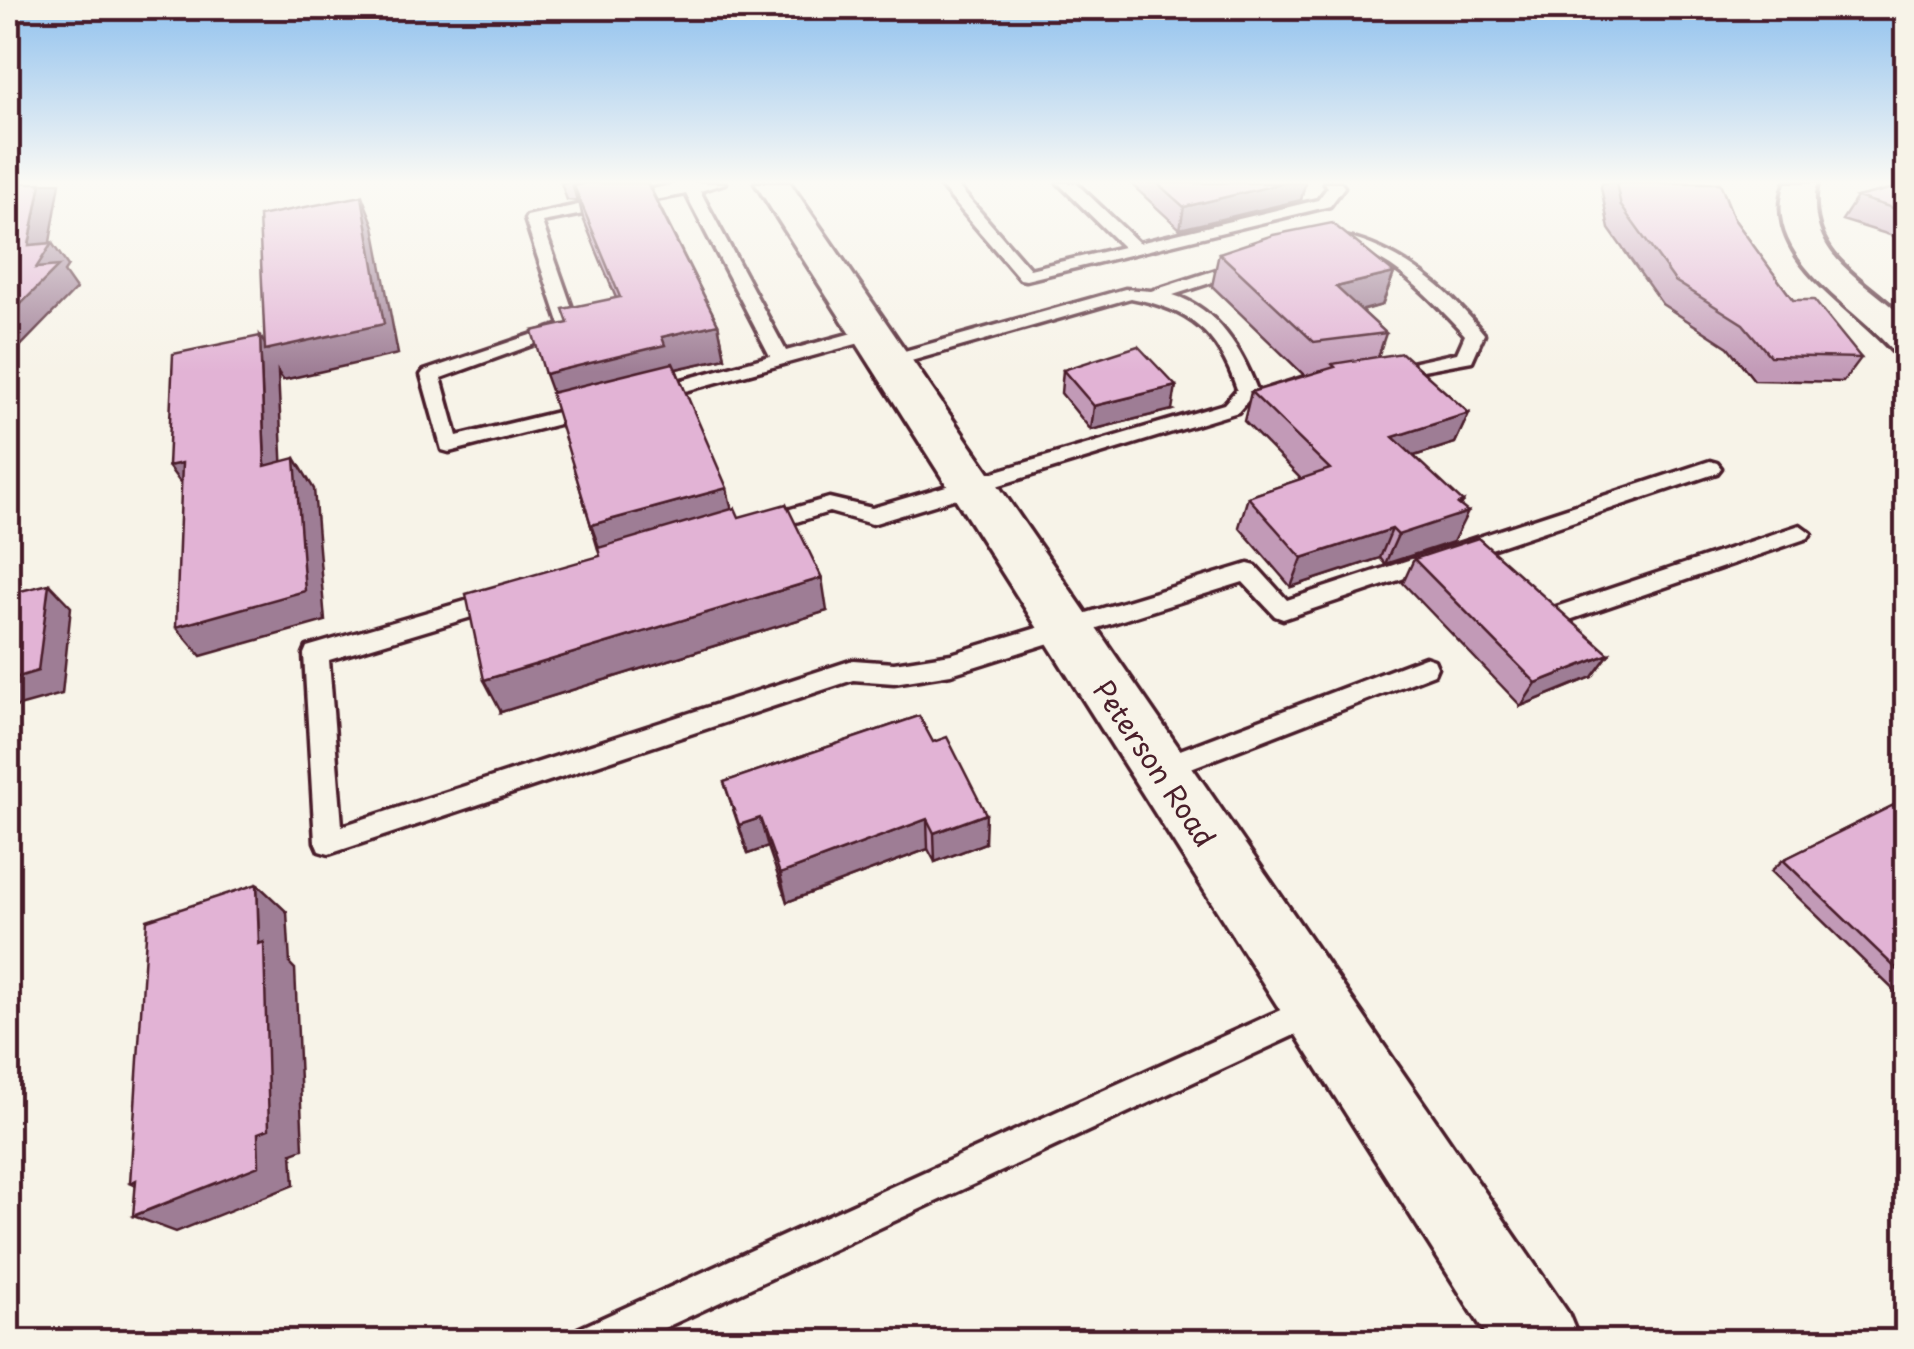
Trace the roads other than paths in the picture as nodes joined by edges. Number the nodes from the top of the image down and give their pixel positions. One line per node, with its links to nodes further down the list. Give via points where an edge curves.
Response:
1 (542, 246): 16 (lane, via 570,328 431,375 449,445)
2 (721, 246): 16 (lane)
3 (813, 246): 15 (main road, Peterson Road)
4 (1000, 246): 10 (lane, via 1026,275)
5 (1131, 246): 10 (lane)
6 (1147, 246): 10 (lane)
7 (1316, 246): 11 (lane)
8 (1368, 246): 17 (lane, via 1434,292 1475,334 1466,358)
9 (1807, 246): 14 (street)
10 (1134, 249)
11 (1301, 250)
12 (1264, 260): 13 (lane)
13 (1154, 296): 15 (lane, via 1131,294); 19 (lane, via 1174,300 1216,330 1255,390 1232,408)
14 (1906, 343)
15 (880, 347): 16 (lane); 19 (main road, Peterson Road)
16 (782, 361)
17 (1372, 375)
18 (1710, 468): 22 (lane)
19 (972, 487): 20 (lane, via 872,516 829,505); 26 (main road, Peterson Road)
20 (734, 533)
21 (1800, 534): 25 (lane, via 1546,619)
22 (1469, 546): 23 (lane); 26 (lane, via 1283,610 1248,572)
23 (1494, 571)
24 (525, 593): 26 (lane, via 316,654 329,842 853,670 951,664)
25 (1520, 595)
26 (1067, 629): 28 (main road, Peterson Road)
27 (1424, 668): 28 (lane)
28 (1160, 769): 29 (main road, Peterson Road)
29 (1318, 1008): 30 (lane); 31 (main road, Peterson Road)
30 (591, 1342)
31 (1538, 1342)

